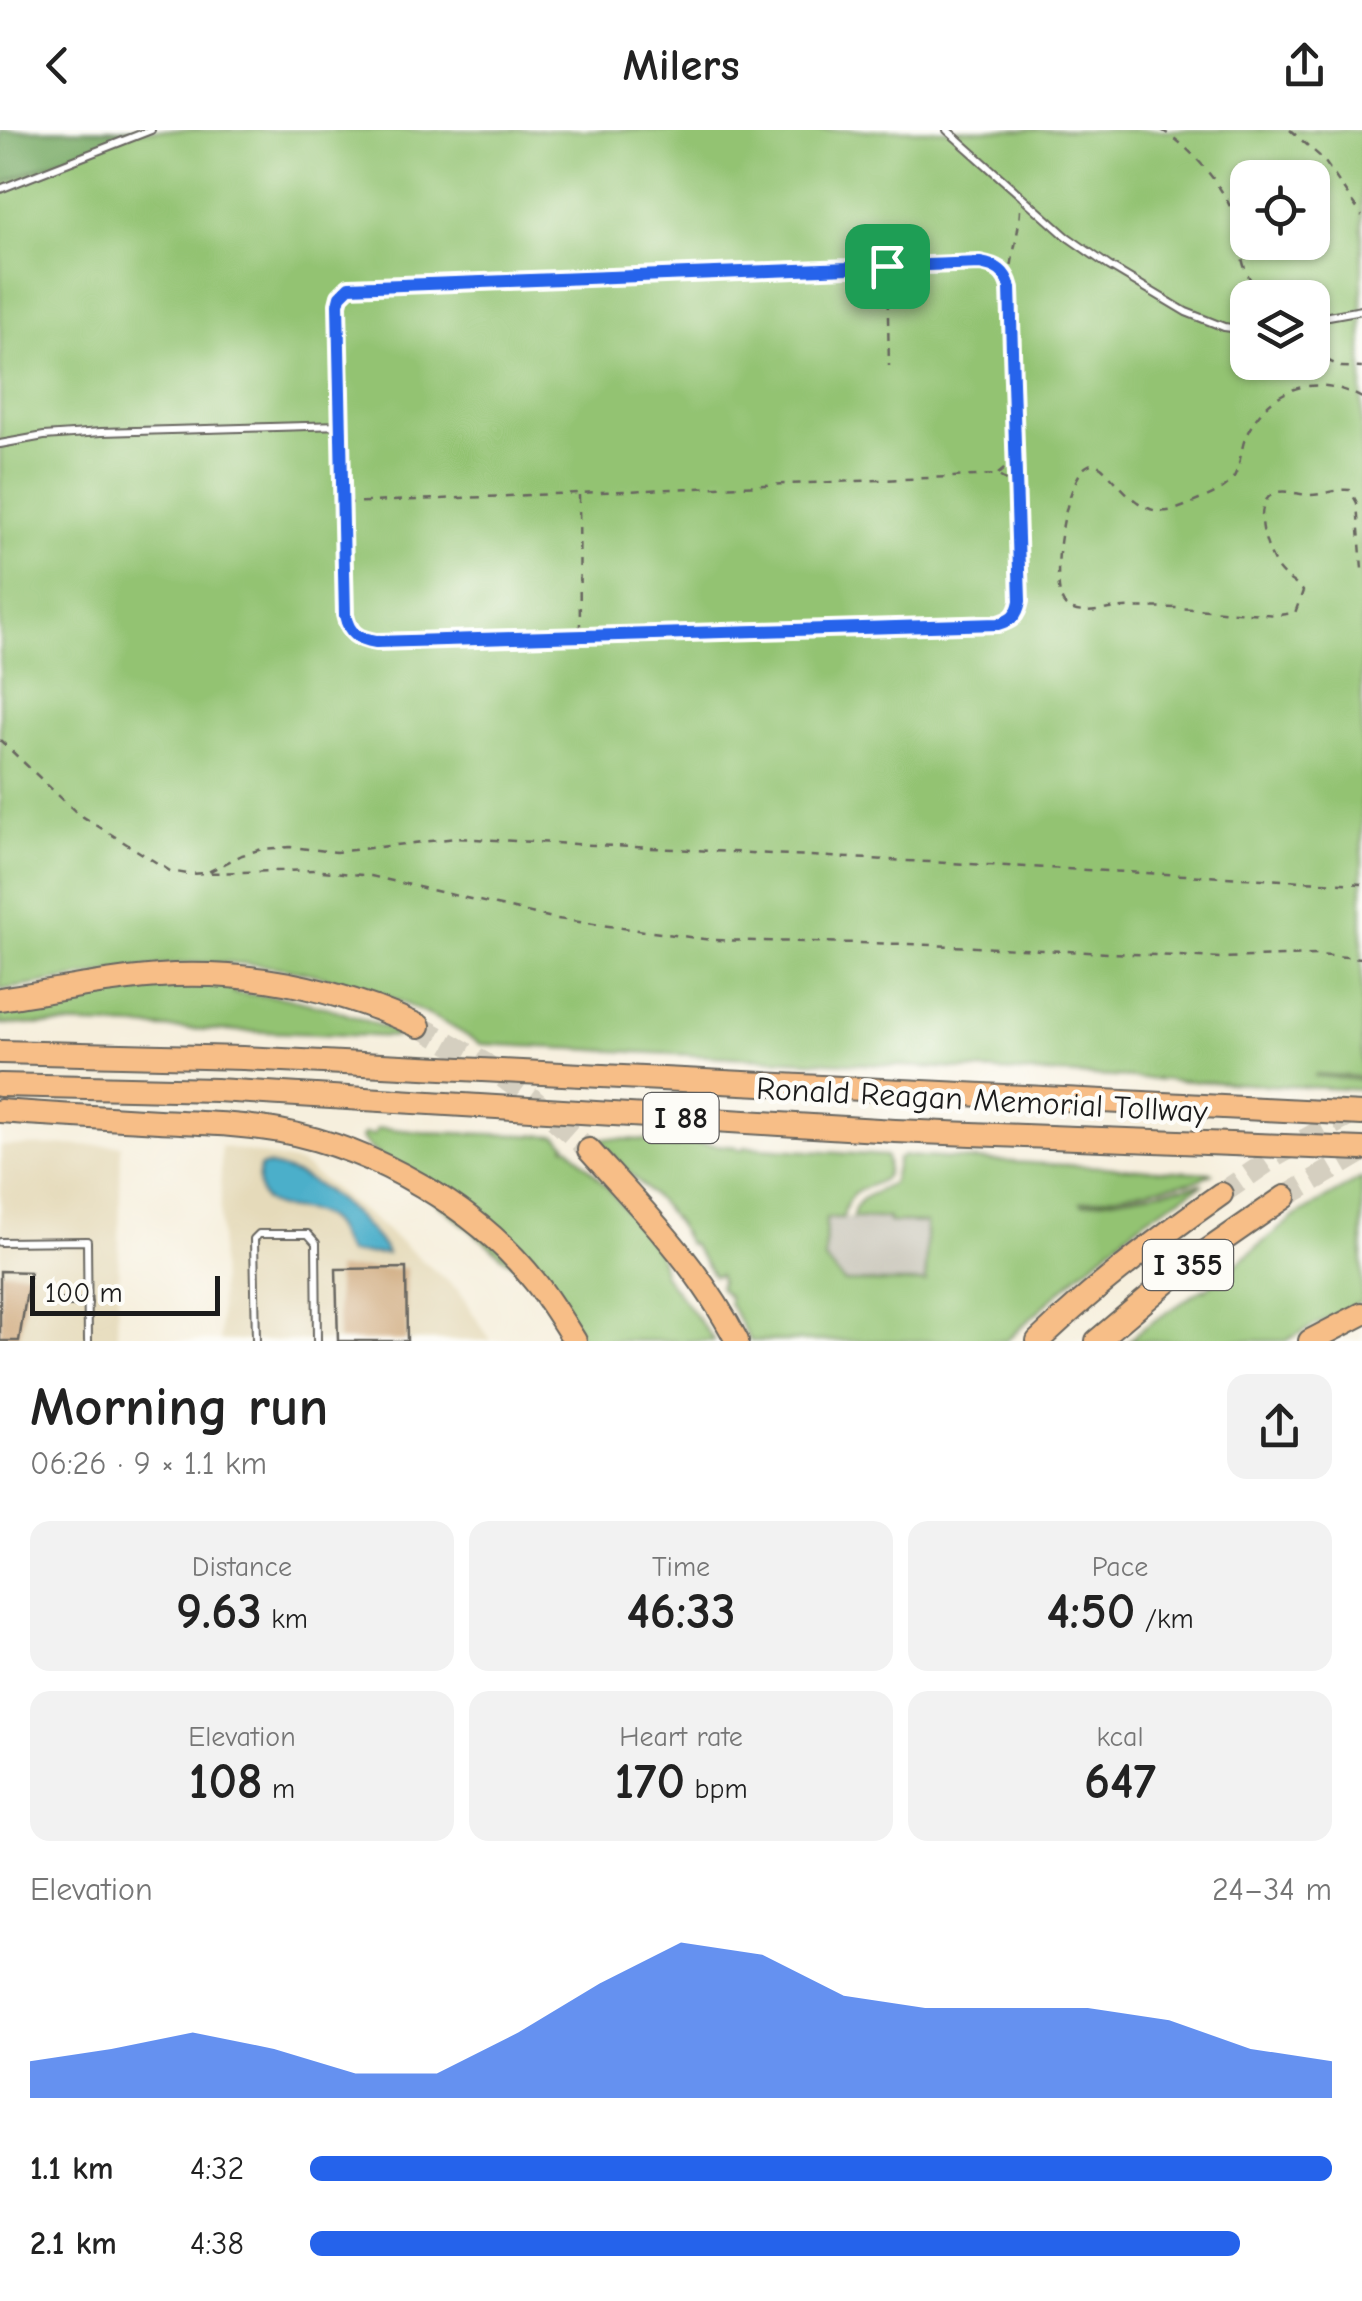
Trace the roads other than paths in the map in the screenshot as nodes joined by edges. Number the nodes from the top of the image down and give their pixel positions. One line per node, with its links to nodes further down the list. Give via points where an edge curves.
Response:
1 (151, 130): 3 (lane)
2 (947, 130): 6 (lane, via 1066,236 1151,292)
3 (0, 190)
4 (1362, 310): 5 (lane)
5 (1330, 316)
6 (1230, 328)
7 (342, 426): 8 (lane, via 86,433)
8 (0, 444)
9 (0, 999): 10 (highway, via 173,975 253,977 325,990)
10 (419, 1026)
11 (0, 1052): 14 (highway, Ronald Reagan Memorial Tollway / I 88, via 243,1058)
12 (0, 1084): 16 (highway, Ronald Reagan Memorial Tollway / I 88)
13 (0, 1112): 23 (highway, via 230,1125 334,1146 407,1178 466,1215 536,1282)
14 (1362, 1114)
15 (588, 1150): 27 (highway, via 664,1232)
16 (1362, 1150)
17 (1221, 1194): 28 (highway, I 355, via 1110,1276)
18 (1284, 1197): 29 (highway, I 355, via 1187,1265)
19 (0, 1242): 21 (lane, via 87,1241)
20 (52, 1303): 21 (lane)
21 (88, 1304): 24 (lane)
22 (1362, 1314): 30 (highway)
23 (569, 1334)
24 (88, 1341)
25 (256, 1341): 26 (lane, via 254,1239 287,1233 308,1234 316,1243)
26 (317, 1341)
27 (738, 1341)
28 (1038, 1341)
29 (1097, 1341)
30 (1310, 1341)

